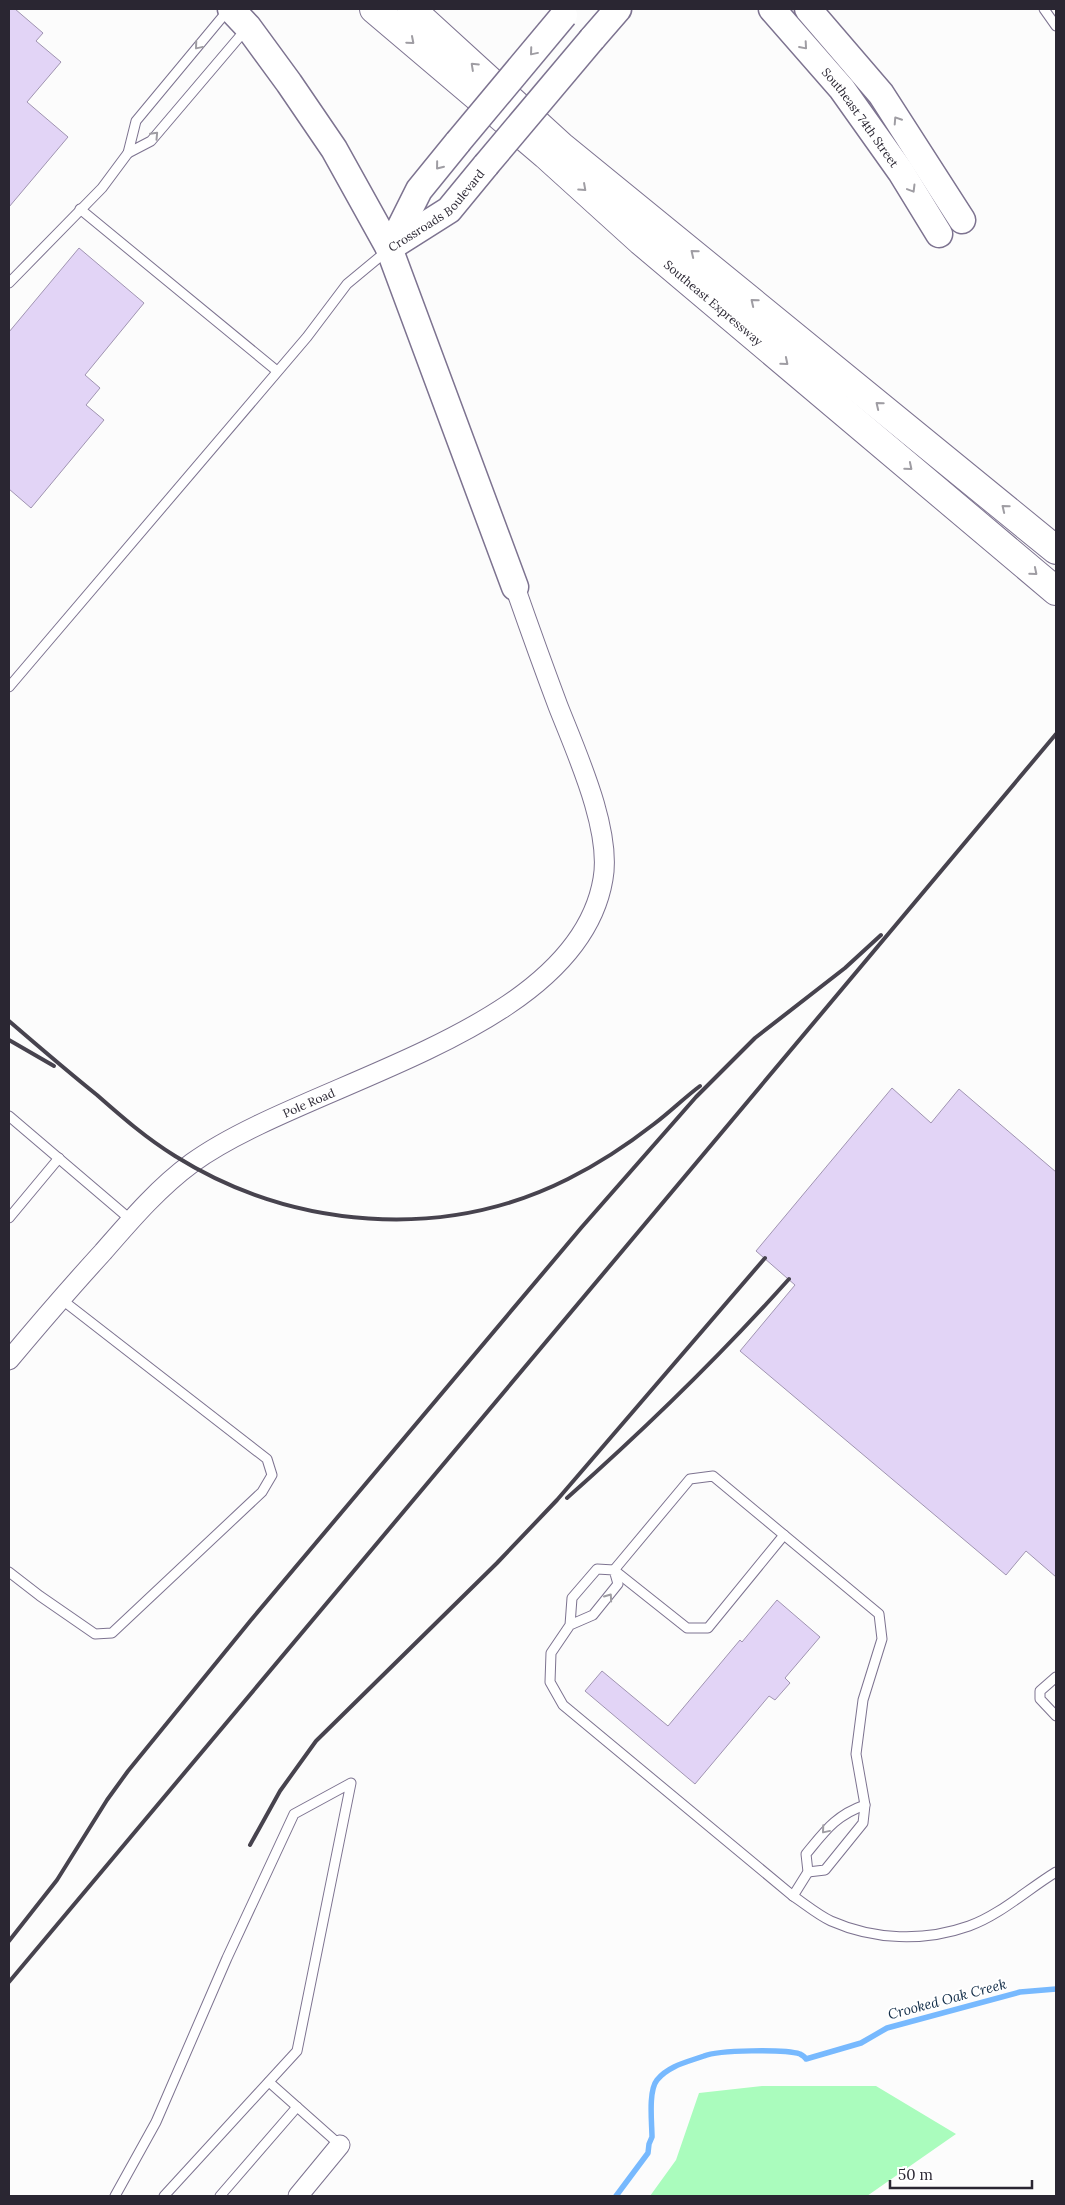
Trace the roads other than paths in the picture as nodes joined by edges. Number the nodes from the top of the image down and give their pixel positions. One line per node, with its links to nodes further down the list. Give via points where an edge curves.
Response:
1 (374, 9): 19 (highway, Southeast Expressway, one-way to 19, via 546,155 641,241)
2 (411, 9): 17 (highway, Southeast Expressway, one-way to 2, via 561,146)
3 (618, 9): 14 (main road, Crossroads Boulevard, bridge, via 449,210)
4 (772, 9): 13 (main road, Southeast 74th Street, one-way to 13, via 842,89 901,172)
5 (808, 9): 12 (main road, Southeast 74th Street, one-way to 5, via 881,94)
6 (1044, 9): 9 (lane)
7 (567, 12): 14 (main road, Crossroads Boulevard, one-way to 14, bridge, via 419,190)
8 (236, 15): 10 (lane, one-way to 8, via 151,140); 10 (lane, one-way to 10, via 136,121); 14 (main road, via 334,149)
9 (1056, 26)
10 (128, 153): 11 (lane, via 102,188)
11 (80, 209): 15 (lane); 16 (lane)
12 (962, 220)
13 (939, 234)
14 (389, 248): 16 (lane, via 347,284); 18 (main road)
15 (9, 283)
16 (277, 371): 20 (lane)
17 (1056, 550)
18 (515, 587): 24 (street, Pole Road, via 596,811 605,851 604,879 593,917 581,938 540,982 459,1035 255,1126 215,1148 177,1175)
19 (1056, 591)
20 (9, 688)
21 (9, 1116): 22 (lane)
22 (59, 1158): 23 (lane); 24 (lane)
23 (9, 1218)
24 (131, 1220): 25 (street, Pole Road)
25 (61, 1300): 26 (street, Pole Road); 29 (lane, via 267,1459 272,1475 262,1492 112,1633 95,1634)
26 (9, 1360)
27 (784, 1535): 28 (lane, via 713,1476 690,1479); 28 (lane, via 708,1628 687,1628); 33 (lane, via 879,1614 882,1640 863,1700 856,1754)
28 (614, 1570): 30 (lane, one-way to 28, via 593,1615 605,1603 618,1584); 30 (lane, via 597,1569 572,1598)
29 (9, 1572)
30 (570, 1625): 36 (lane, via 551,1653 550,1682 564,1705)
31 (1056, 1677): 32 (lane, via 1040,1691 1040,1699)
32 (1056, 1716)
33 (865, 1804): 34 (lane, via 863,1823 851,1840 825,1870); 34 (lane, one-way to 34, via 848,1810 832,1822 806,1854)
34 (808, 1872): 36 (lane)
35 (1056, 1872): 36 (lane, via 970,1926 938,1934 900,1937 862,1933 829,1920)
36 (793, 1896)
37 (269, 2082): 38 (lane); 40 (lane, via 297,2051 351,1782 294,1814 156,2122); 41 (lane)
38 (297, 2107): 39 (lane); 42 (lane)
39 (340, 2145): 43 (street)
40 (115, 2196)
41 (164, 2196)
42 (220, 2196)
43 (298, 2196)

